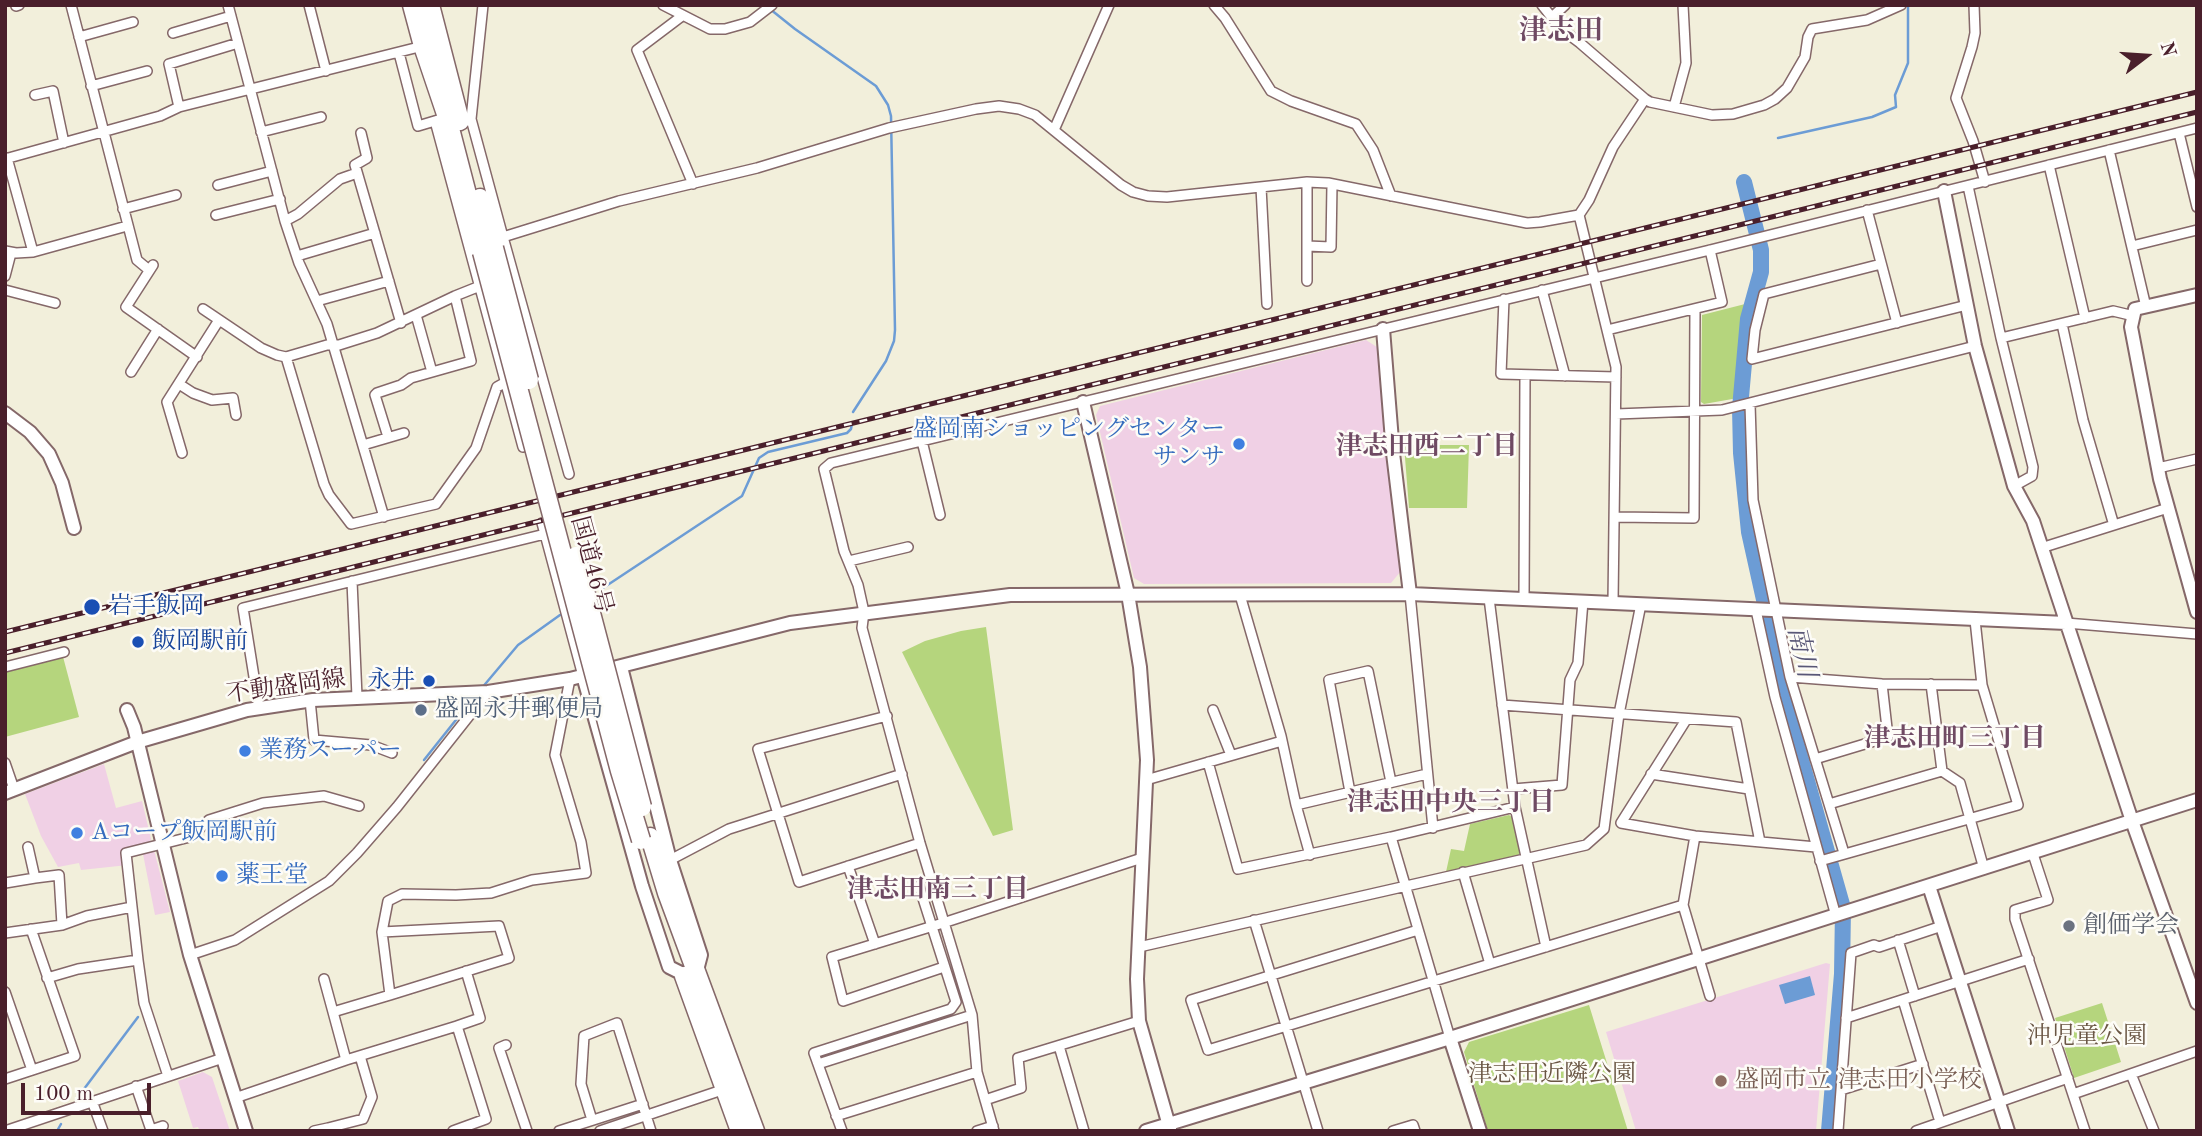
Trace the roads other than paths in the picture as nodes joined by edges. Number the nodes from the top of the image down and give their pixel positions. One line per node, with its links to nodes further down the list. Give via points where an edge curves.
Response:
1 (71, 5): 21 (street)
2 (228, 5): 16 (street)
3 (309, 5): 26 (street)
4 (412, 5): 23 (highway, 国道46号)
5 (430, 5): 35 (highway, 国道46号)
6 (483, 5): 31 (street)
7 (663, 5): 17 (street)
8 (772, 5): 17 (street, via 750,22 725,29 710,29)
9 (1109, 5): 37 (street)
10 (1214, 5): 57 (street, via 1270,91 1356,124 1373,150)
11 (1542, 5): 18 (street)
12 (1565, 5): 18 (street)
13 (1683, 5): 33 (street, via 1686,63)
14 (1901, 5): 33 (street, via 1867,20 1812,29 1805,57 1787,88 1764,106 1712,115)
15 (1974, 5): 48 (street, via 1975,33 1956,98)
16 (231, 16): 20 (street); 22 (street)
17 (682, 16): 50 (street, via 637,50)
18 (1551, 18): 30 (street)
19 (133, 22): 21 (street)
20 (173, 33)
21 (79, 37): 27 (street)
22 (238, 43): 28 (street); 32 (street, via 169,64)
23 (423, 46): 24 (street); 35 (highway, 国道46号)
24 (399, 52): 26 (street); 35 (street, via 418,126)
25 (147, 71): 27 (street)
26 (326, 71): 28 (street)
27 (91, 86): 38 (street)
28 (250, 89): 32 (street); 39 (street)
29 (35, 95): 42 (street, via 53,91)
30 (1645, 99): 33 (street); 63 (street, via 1613,147)
31 (471, 101): 35 (street, via 468,109); 68 (street)
32 (179, 107): 38 (street)
33 (1674, 107)
34 (321, 117): 39 (street)
35 (447, 119): 68 (highway, 国道46号); 80 (street)
36 (2197, 128): 40 (street)
37 (1054, 130): 50 (street, via 1019,109 976,109); 54 (street, via 1133,192 1167,197)
38 (102, 132): 42 (street); 60 (street)
39 (261, 132): 46 (street)
40 (2179, 133): 43 (street); 59 (street)
41 (361, 134): 47 (street, via 368,158 356,163)
42 (64, 143): 44 (street)
43 (2109, 150): 45 (street); 70 (street)
44 (6, 158): 73 (street)
45 (2049, 165): 48 (street); 95 (street)
46 (272, 171): 52 (street); 58 (street)
47 (357, 173): 64 (street, via 340,179); 67 (street)
48 (1984, 181): 53 (street)
49 (1307, 183): 51 (street); 54 (street); 69 (street)
50 (693, 184): 68 (street, via 619,201)
51 (1332, 184): 57 (street); 69 (street, via 1331,247)
52 (218, 185)
53 (1968, 186): 55 (street); 103 (street)
54 (1261, 187): 88 (street)
55 (1944, 191): 61 (street); 89 (street)
56 (176, 195): 60 (street)
57 (1391, 195): 63 (street, via 1527,223)
58 (280, 200): 62 (street); 64 (street)
59 (2197, 207)
60 (123, 209): 65 (street)
61 (1867, 211): 71 (street); 75 (street)
62 (216, 215)
63 (1579, 215): 77 (street)
64 (285, 221): 74 (street)
65 (127, 226): 73 (street); 100 (street, via 137,260 151,267 126,307)
66 (2197, 230): 70 (street)
67 (375, 233): 74 (street); 78 (street)
68 (493, 246): 129 (street); 250 (highway, 国道46号, bridge, via 620,771)
69 (1307, 246): 79 (street)
70 (2132, 246): 90 (street)
71 (1710, 250): 77 (street); 92 (street, via 1722,302)
72 (8, 252): 73 (street); 76 (street)
73 (33, 252)
74 (297, 256): 86 (street)
75 (1881, 264): 98 (street); 98 (street, via 1764,294 1752,359)
76 (5, 276)
77 (1595, 278): 82 (street); 102 (street)
78 (389, 281): 86 (street); 97 (street)
79 (1307, 281)
80 (480, 286): 84 (street); 113 (street)
81 (5, 290): 87 (street)
82 (1542, 290): 85 (street); 111 (street)
83 (2197, 295): 90 (street)
84 (455, 296): 93 (street); 109 (street, via 471,361)
85 (1504, 299): 101 (street); 110 (street, via 1501,374)
86 (317, 301): 104 (street)
87 (55, 303)
88 (1267, 304)
89 (1967, 305): 98 (street); 105 (street)
90 (2146, 307): 94 (street, via 2135,309)
91 (203, 309): 96 (street)
92 (1695, 309): 102 (street); 118 (street)
93 (416, 315): 97 (street); 109 (street)
94 (2133, 316): 95 (street, via 2113,311); 128 (street, via 2131,327)
95 (2085, 318): 99 (street)
96 (219, 320): 106 (street, via 268,352); 107 (street)
97 (401, 323): 104 (street)
98 (1896, 323)
99 (2062, 324): 103 (street); 135 (street, via 2083,421)
100 (158, 329): 107 (street); 108 (street)
101 (1383, 329): 115 (street); 145 (street)
102 (1607, 330): 112 (street)
103 (2001, 338): 130 (street, via 2033,467 2032,476)
104 (334, 345): 106 (street); 124 (street)
105 (1975, 346): 116 (street); 130 (street)
106 (286, 356): 133 (street, via 329,495 351,524)
107 (197, 357): 114 (street)
108 (131, 372)
109 (432, 372): 122 (street, via 375,395)
110 (1525, 375): 111 (street); 148 (street)
111 (1565, 376): 112 (street)
112 (1616, 377): 119 (street)
113 (506, 382): 125 (street); 133 (street, via 498,387 476,448 436,504)
114 (179, 384): 120 (street, via 212,400 233,398); 126 (street, via 167,402)
115 (1083, 402): 123 (street); 144 (street)
116 (1750, 404): 118 (street); 154 (street, via 1754,500)
117 (5, 413): 137 (street, via 49,454)
118 (1695, 413): 119 (street); 134 (street, via 1694,518)
119 (1616, 414): 134 (street)
120 (236, 415)
121 (404, 433): 122 (street)
122 (388, 437): 124 (street)
123 (922, 441): 132 (street); 141 (street, via 831,463 824,469)
124 (363, 445): 133 (street)
125 (523, 447)
126 (183, 453)
127 (2197, 459): 128 (street)
128 (2158, 468): 131 (street)
129 (569, 474)
130 (2014, 486): 140 (street)
131 (2168, 508): 140 (street); 143 (street)
132 (940, 515)
133 (384, 517)
134 (1615, 517): 150 (street)
135 (2113, 522)
136 (542, 523): 138 (street)
137 (74, 528)
138 (545, 534): 142 (street); 162 (street)
139 (908, 547): 141 (street)
140 (2041, 548): 157 (street)
141 (849, 561): 153 (street)
142 (352, 581): 169 (street); 172 (street, via 243,608)
143 (2193, 586): 155 (street)
144 (1128, 594): 146 (street, 不動盛岡線); 153 (street, 不動盛岡線, via 1010,595); 190 (street, via 1141,681)
145 (1410, 594): 146 (street, 不動盛岡線); 147 (street, 不動盛岡線); 188 (street)
146 (1240, 595): 179 (street)
147 (1489, 598): 148 (street, 不動盛岡線); 171 (street)
148 (1524, 599): 149 (street, 不動盛岡線)
149 (1583, 601): 150 (street, 不動盛岡線); 175 (street)
150 (1613, 602): 151 (street, 不動盛岡線)
151 (1641, 604): 152 (street, 不動盛岡線); 176 (street)
152 (1756, 610): 154 (street, 不動盛岡線); 210 (street)
153 (864, 612): 161 (street, 不動盛岡線, via 790,623); 177 (street, via 862,628)
154 (1777, 612): 156 (street, 不動盛岡線); 163 (street)
155 (2197, 612)
156 (1975, 620): 157 (street, 不動盛岡線); 167 (street)
157 (2066, 623): 158 (street); 203 (street)
158 (2197, 634)
159 (64, 652): 160 (street)
160 (5, 667)
161 (621, 667): 162 (street, 不動盛岡線); 217 (street)
162 (583, 676): 164 (street, 不動盛岡線); 250 (street, via 669,967)
163 (1790, 677): 165 (street); 183 (street)
164 (570, 679): 168 (street, 不動盛岡線); 237 (street, via 555,755 586,873 532,880 491,894 402,894 388,901)
165 (1882, 684): 166 (street); 183 (street, via 1888,737)
166 (1931, 684): 167 (street); 186 (street)
167 (1982, 685): 202 (street, via 2018,805)
168 (487, 692): 169 (street, 不動盛岡線); 243 (street, via 397,807 329,881 236,940)
169 (357, 697): 170 (street, 不動盛岡線)
170 (310, 700): 172 (street, 不動盛岡線); 181 (street, via 314,740 371,745)
171 (1502, 705): 175 (street); 192 (street)
172 (260, 708): 180 (street, 不動盛岡線)
173 (128, 710): 180 (street)
174 (1213, 710): 182 (street)
175 (1569, 711): 176 (street); 192 (street, via 1562,785)
176 (1619, 714): 178 (street); 216 (street, via 1604,829 1586,845)
177 (887, 716): 187 (street); 201 (street, via 758,749)
178 (1686, 720): 189 (street); 193 (street, via 1736,722)
179 (1282, 741): 182 (street); 198 (street)
180 (137, 742): 194 (street, 不動盛岡線); 209 (street)
181 (392, 753)
182 (1231, 755): 184 (street)
183 (1815, 760): 197 (street)
184 (1208, 762): 190 (street); 214 (street, via 1238,869)
185 (5, 763): 194 (street)
186 (1942, 771): 197 (street); 202 (street, via 1960,783)
187 (902, 774): 201 (street); 208 (street)
188 (1427, 774): 191 (street); 204 (street)
189 (1651, 774): 193 (street); 205 (street, via 1621,823)
190 (1146, 780): 215 (street)
191 (1391, 782): 195 (street); 195 (street, via 1368,671 1329,680)
192 (1513, 789): 200 (street)
193 (1749, 789): 207 (street)
194 (10, 791)
195 (1350, 792): 198 (street)
196 (2197, 800): 203 (street)
197 (1829, 804): 212 (street)
198 (1296, 805): 214 (street)
199 (359, 806): 209 (street, via 324,796 264,803 209,820 190,837)
200 (1515, 807): 204 (street); 216 (street)
201 (776, 814): 217 (street, via 729,829); 219 (street, via 799,882)
202 (1970, 820): 212 (street); 220 (street)
203 (2132, 821): 213 (street); 261 (street)
204 (1433, 828): 206 (street)
205 (1695, 836): 207 (street); 227 (street)
206 (1391, 837): 214 (street); 224 (street)
207 (1760, 842): 210 (street)
208 (920, 843): 219 (street); 231 (street)
209 (163, 844): 228 (street, via 126,853); 243 (street)
210 (1816, 847): 218 (street)
211 (28, 848): 222 (street)
212 (1844, 853): 218 (street)
213 (2033, 853): 220 (street); 245 (street, via 2048,900 2015,910)
214 (1310, 855)
215 (1142, 858): 231 (street); 241 (street)
216 (1525, 858): 221 (street); 242 (street)
217 (670, 860): 250 (street, via 701,954)
218 (1820, 861): 229 (street)
219 (848, 866): 240 (street)
220 (1984, 869): 226 (street)
221 (1464, 872): 224 (street); 247 (street)
222 (36, 878): 223 (street); 232 (street, via 59,875)
223 (5, 883)
224 (1405, 885): 230 (street); 236 (street)
225 (919, 886): 234 (street)
226 (1929, 886): 229 (street); 233 (street)
227 (1683, 905): 242 (street); 244 (street)
228 (132, 907): 232 (street); 246 (street)
229 (1836, 916): 244 (street)
230 (1254, 920): 241 (street); 251 (street)
231 (943, 923): 234 (street); 263 (street)
232 (62, 925): 235 (street)
233 (1942, 926): 239 (street); 255 (street)
234 (932, 927): 240 (street); 248 (street)
235 (31, 929): 238 (street); 252 (street)
236 (1418, 930): 251 (street); 254 (street)
237 (382, 932): 249 (street, via 499,926 509,958); 257 (street)
238 (5, 933)
239 (1898, 940): 259 (street); 264 (street, via 1851,953)
240 (874, 944): 248 (street, via 832,957 843,1001)
241 (1139, 947): 265 (street)
242 (1546, 947): 247 (street)
243 (190, 955): 273 (street)
244 (1699, 959): 258 (street); 268 (street)
245 (2029, 959): 255 (street); 281 (street)
246 (138, 960): 252 (street); 280 (street, via 144,1003)
247 (1490, 964): 254 (street)
248 (944, 967): 275 (street, via 956,1002 951,1010 814,1053)
249 (466, 971): 257 (street); 266 (street, via 480,1018)
250 (690, 974): 285 (highway, 国道46号); 311 (highway, 国道46号)
251 (1270, 975): 267 (street); 267 (street, via 1191,1000 1208,1050)
252 (47, 978): 277 (street, via 75,1056)
253 (324, 979): 262 (street)
254 (1433, 981): 267 (street); 268 (street)
255 (1960, 981): 259 (street); 291 (street)
256 (5, 992): 277 (street)
257 (390, 995): 262 (street)
258 (1710, 996)
259 (1915, 996): 260 (street)
260 (1903, 1000): 264 (street); 276 (street)
261 (2197, 1003)
262 (333, 1012): 274 (street)
263 (972, 1015): 275 (street); 278 (street)
264 (1846, 1018): 286 (street)
265 (1139, 1021): 270 (street); 298 (street)
266 (457, 1026): 272 (street); 305 (street, via 486,1119)
267 (1286, 1026): 283 (street)
268 (1450, 1038): 283 (street); 319 (street)
269 (506, 1045): 306 (street, via 499,1048)
270 (1059, 1046): 289 (street, via 1018,1058 1021,1088); 314 (street)
271 (2197, 1051): 279 (street)
272 (360, 1056): 274 (street); 300 (street, via 372,1097 363,1119)
273 (223, 1058): 280 (street); 288 (street)
274 (345, 1060): 288 (street)
275 (818, 1064): 294 (street)
276 (1923, 1064): 286 (street); 296 (street)
277 (33, 1070): 282 (street)
278 (977, 1072): 289 (street); 294 (street)
279 (2131, 1074): 287 (street); 324 (street)
280 (167, 1076): 284 (street)
281 (2068, 1078): 287 (street); 291 (street)
282 (5, 1079)
283 (1303, 1082): 298 (street); 316 (street)
284 (136, 1086): 290 (street); 297 (street, via 151,1130)
285 (724, 1089): 293 (street); 310 (highway, 国道46号)
286 (1841, 1090): 320 (street)
287 (2073, 1094): 323 (street)
288 (235, 1098): 303 (street)
289 (985, 1100): 299 (street)
290 (92, 1101): 301 (street); 302 (street)
291 (1999, 1102): 296 (street); 322 (street)
292 (643, 1104): 293 (street); 295 (street); 295 (street, via 617,1023 584,1036 581,1084)
293 (646, 1115): 308 (street); 309 (street)
294 (836, 1116): 312 (street)
295 (592, 1120): 307 (street)
296 (1940, 1122): 321 (street)
297 (163, 1126)
298 (1169, 1127): 315 (street)
299 (994, 1128): 313 (street)
300 (328, 1129): 304 (street)
301 (5, 1131)
302 (103, 1131)
303 (246, 1131)
304 (314, 1131)
305 (453, 1131)
306 (527, 1131)
307 (559, 1131)
308 (600, 1131)
309 (651, 1131)
310 (740, 1131)
311 (755, 1131)
312 (842, 1131)
313 (977, 1131)
314 (1084, 1131)
315 (1146, 1131)
316 (1318, 1131)
317 (1393, 1131): 318 (street, via 1413,1125)
318 (1415, 1131)
319 (1480, 1131)
320 (1838, 1131)
321 (1916, 1131)
322 (2008, 1131)
323 (2085, 1131)
324 (2154, 1131)

